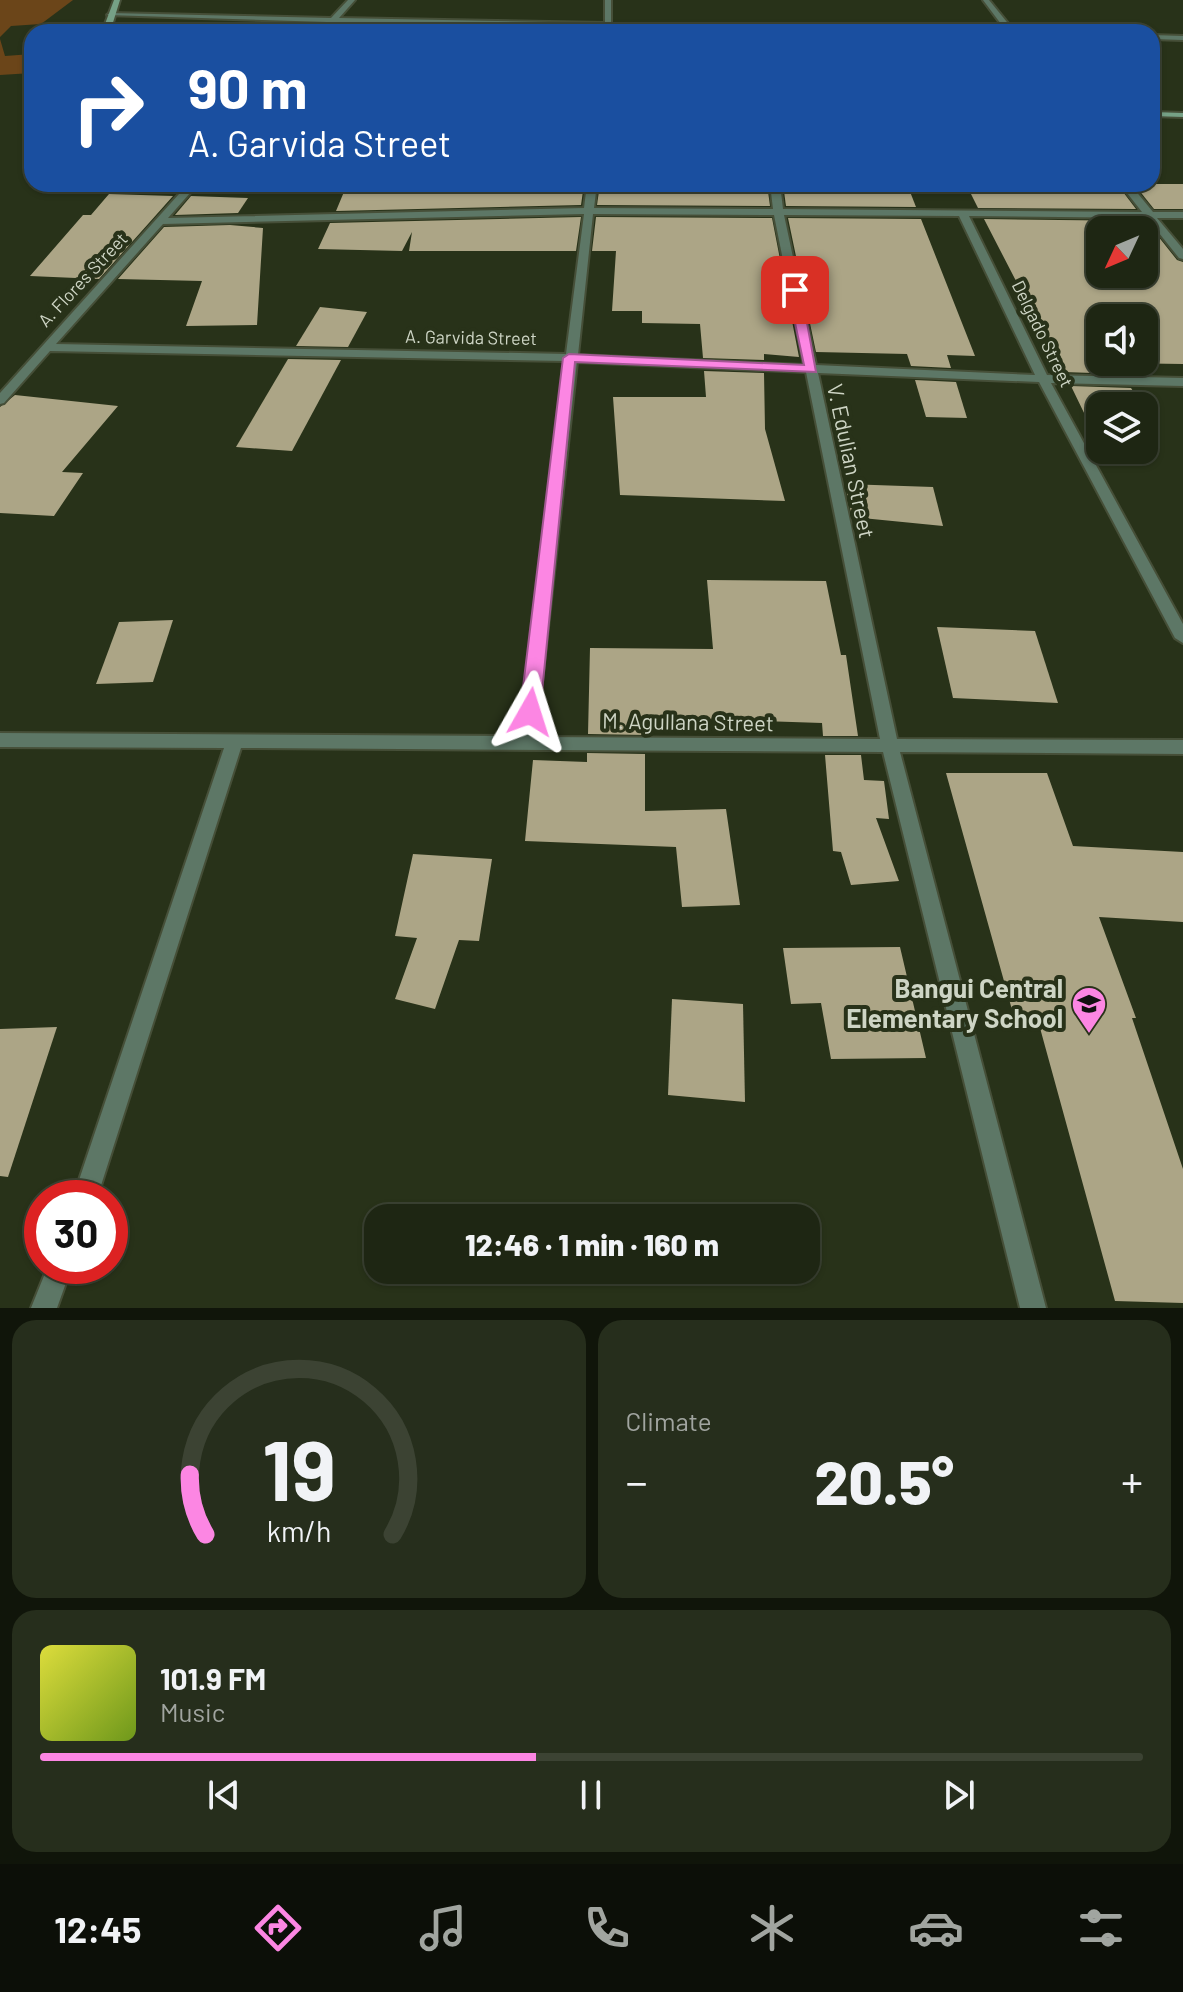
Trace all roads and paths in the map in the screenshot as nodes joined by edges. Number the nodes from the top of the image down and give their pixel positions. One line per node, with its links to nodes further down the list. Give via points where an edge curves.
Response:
1 (117, 0): 5 (main road)
2 (352, 0): 6 (street)
3 (608, 0): 10 (street)
4 (986, 0): 11 (street)
5 (110, 15): 6 (street); 7 (main road)
6 (334, 18): 8 (street); 9 (street)
7 (108, 24)
8 (328, 24)
9 (484, 24)
10 (609, 24)
11 (1005, 24)
12 (1160, 37): 13 (street)
13 (1183, 38)
14 (1160, 114): 15 (main road)
15 (1183, 115)
16 (186, 192): 25 (street, A. Flores Street)
17 (591, 192): 21 (street)
18 (776, 192): 20 (street, V. Edulian Street)
19 (1131, 192): 23 (street)
20 (778, 210): 21 (street); 22 (street); 29 (street, V. Edulian Street)
21 (589, 211): 25 (street); 28 (street)
22 (962, 213): 23 (street); 30 (street, Delgado Street)
23 (1149, 215): 24 (street); 26 (street)
24 (1183, 215)
25 (162, 221): 27 (street, A. Flores Street)
26 (1183, 256)
27 (45, 347): 28 (street, A. Garvida Street); 32 (street, A. Flores Street)
28 (569, 358): 29 (street, A. Garvida Street); 36 (street)
29 (811, 369): 30 (street, A. Garvida Street); 37 (street, V. Edulian Street)
30 (1043, 379): 31 (street, A. Garvida Street); 33 (street, Delgado Street)
31 (1183, 382)
32 (0, 400)
33 (1183, 638)
34 (0, 740): 35 (street, M. Agullana Street)
35 (235, 741): 36 (street, M. Agullana Street); 39 (street)
36 (527, 741): 37 (street, M. Agullana Street)
37 (890, 746): 38 (street, M. Agullana Street); 42 (street, V. Edulian Street)
38 (1183, 747)
39 (91, 1180)
40 (53, 1284): 41 (street)
41 (44, 1308)
42 (1033, 1308)

